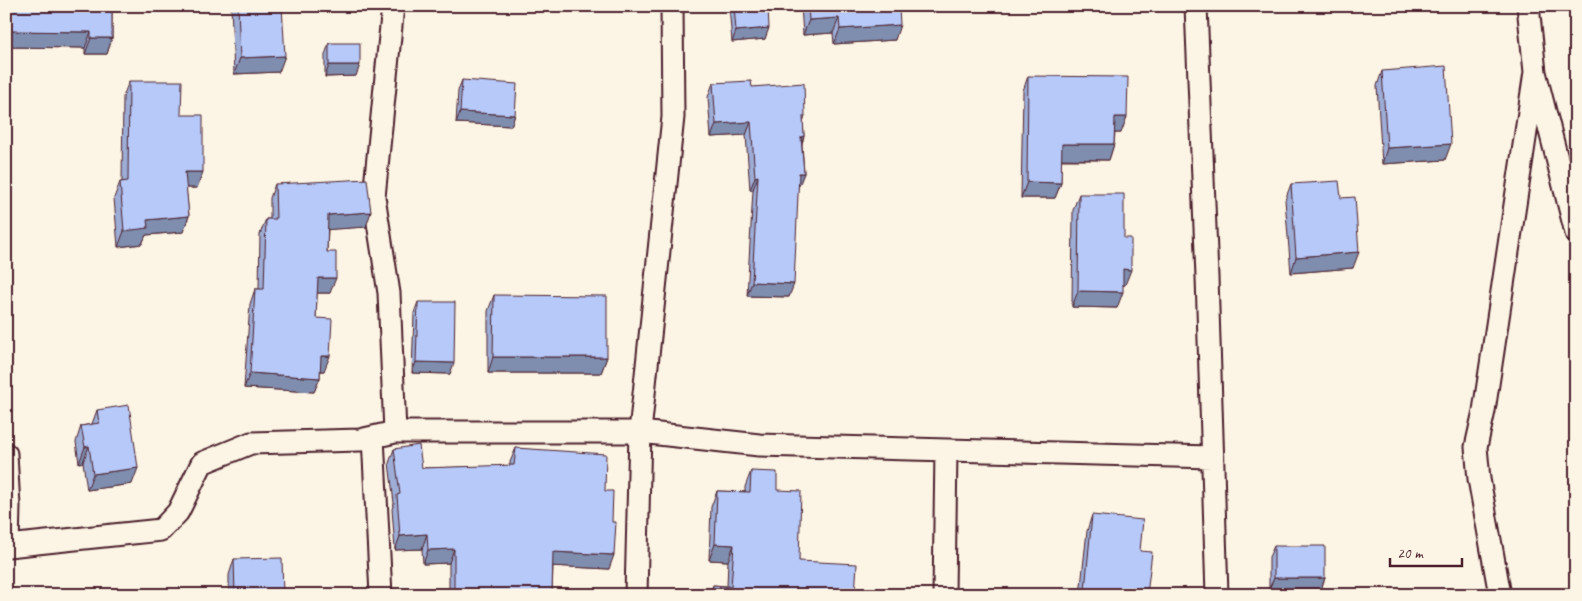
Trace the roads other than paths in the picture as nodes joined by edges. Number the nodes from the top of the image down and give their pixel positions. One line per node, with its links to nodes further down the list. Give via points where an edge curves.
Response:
1 (393, 6): 7 (street, via 374,197 389,294)
2 (672, 6): 8 (street, via 672,117)
3 (1196, 6): 12 (street)
4 (1528, 6): 5 (street)
5 (1534, 72): 6 (street); 18 (street, via 1476,447)
6 (1576, 233)
7 (395, 432): 8 (street); 9 (street)
8 (640, 432): 10 (street, via 759,445); 15 (street)
9 (373, 437): 13 (street, via 251,443 202,463 178,512 161,530); 14 (street)
10 (946, 450): 12 (street); 16 (street)
11 (6, 454): 13 (street, via 10,506)
12 (1212, 456): 17 (street)
13 (7, 546)
14 (381, 595)
15 (636, 595)
16 (944, 595)
17 (1217, 595)
18 (1500, 595)

